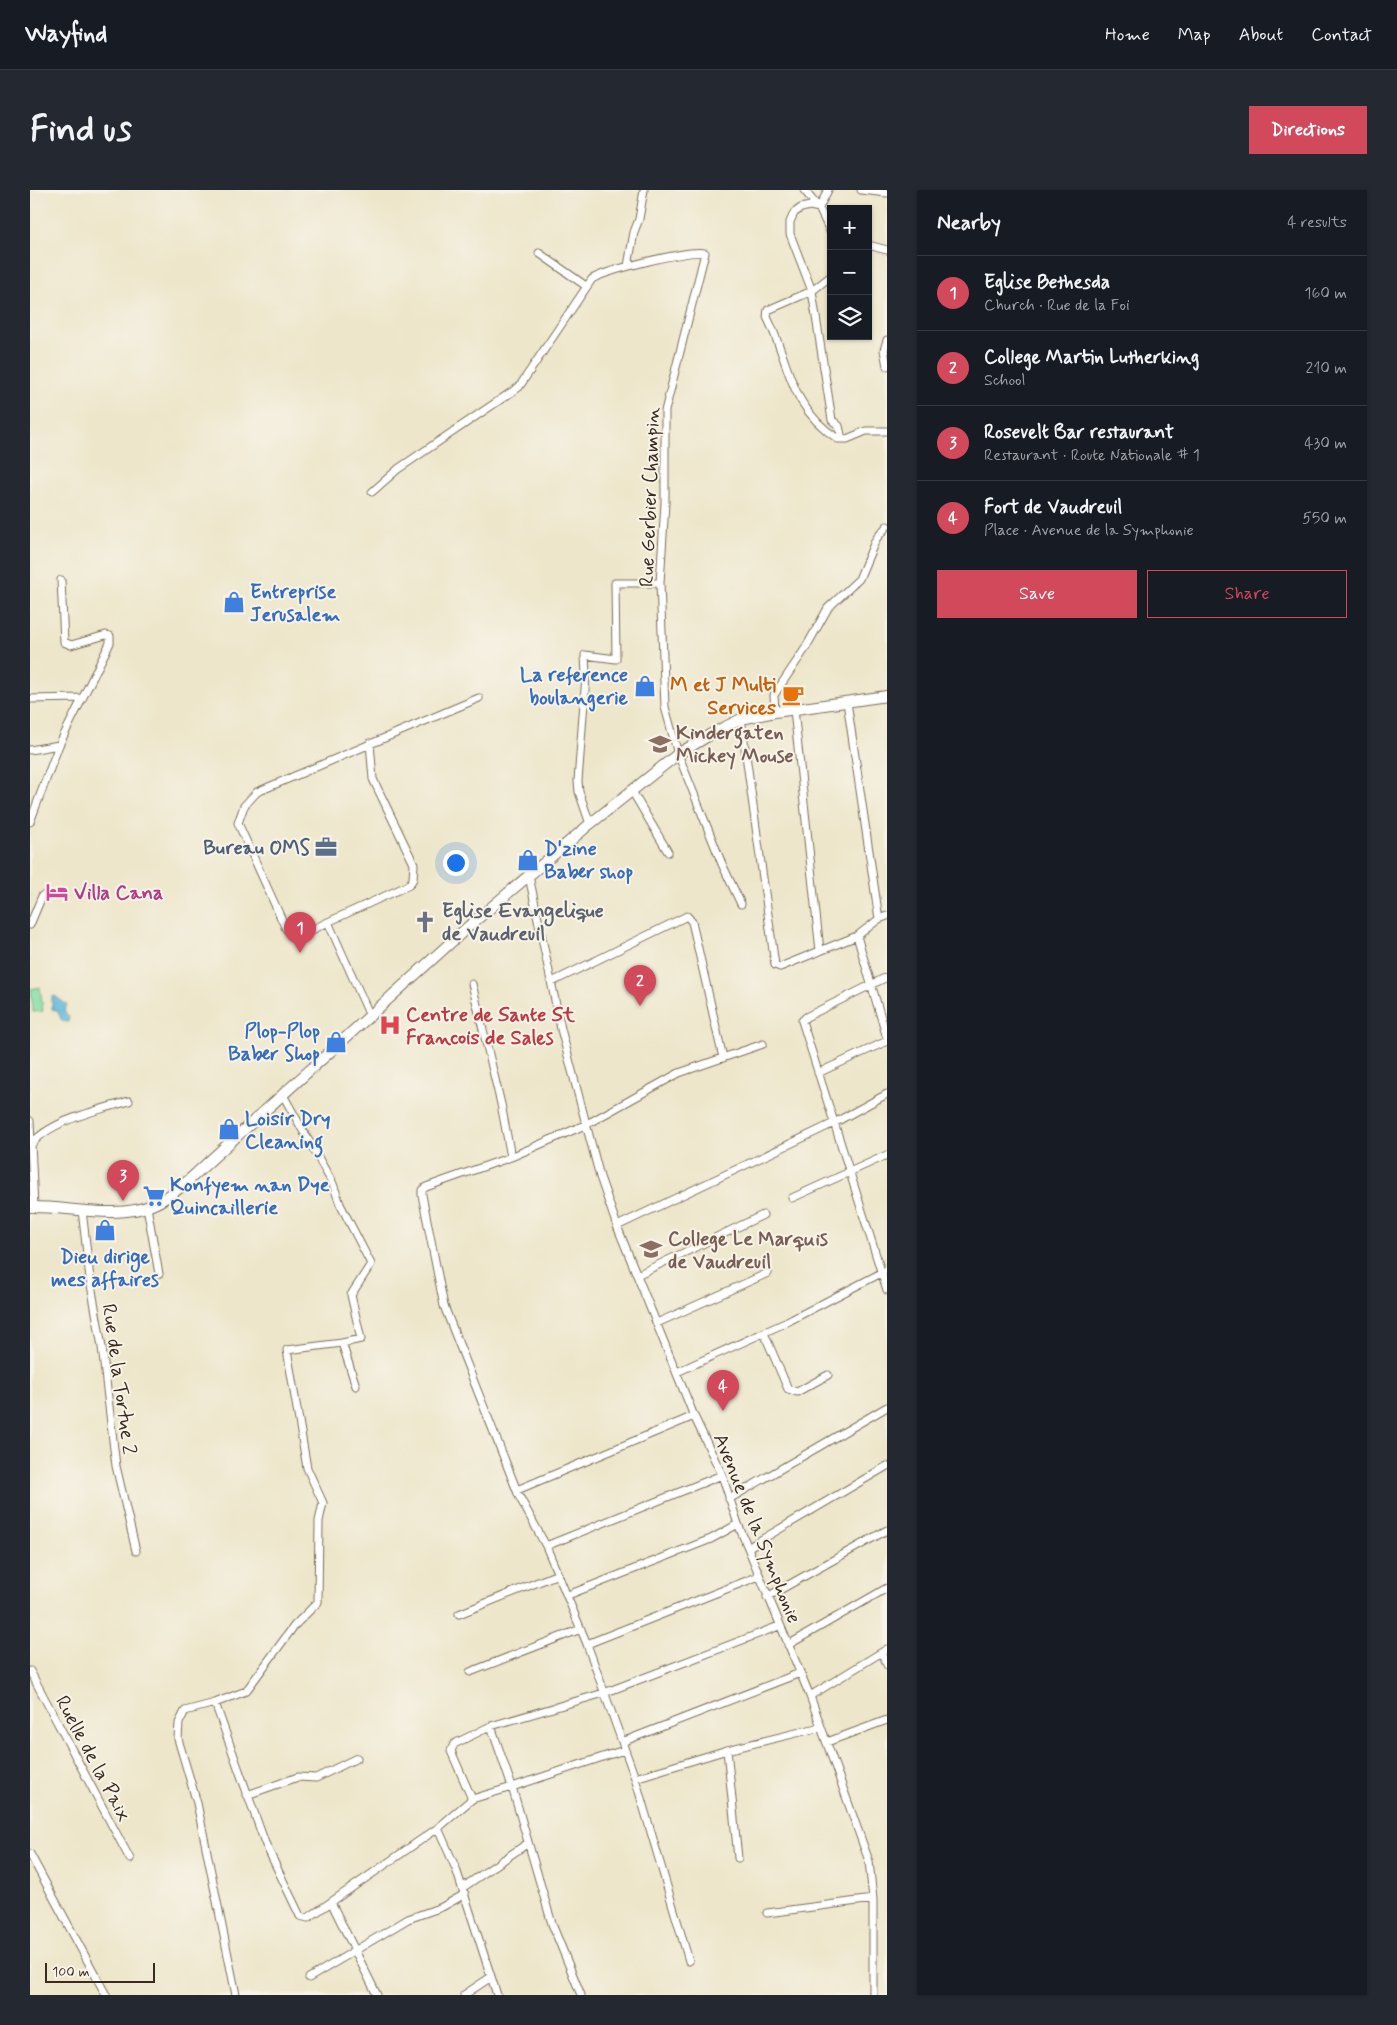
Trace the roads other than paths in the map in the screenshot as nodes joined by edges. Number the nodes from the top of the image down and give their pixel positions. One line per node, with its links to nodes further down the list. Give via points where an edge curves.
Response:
1 (644, 190): 11 (street)
2 (804, 190): 6 (street)
3 (828, 190): 6 (street)
4 (861, 190): 5 (street)
5 (887, 194)
6 (819, 208): 7 (street); 14 (street, via 801,208 790,222 790,234)
7 (827, 225)
8 (872, 246): 9 (street)
9 (887, 250)
10 (539, 253): 13 (street)
11 (628, 266): 13 (street, Rue Gerbier Champin, via 604,273); 22 (street, Rue Gerbier Champin, via 702,252 706,257 665,411 665,503)
12 (827, 279): 14 (street)
13 (586, 286): 19 (street, Rue Gerbier Champin, via 519,387 398,469)
14 (812, 291): 18 (street, via 832,420 839,426); 18 (street, via 768,310 767,317 791,384 803,407 829,434)
15 (887, 340): 16 (street, via 884,350)
16 (887, 366)
17 (887, 431): 18 (street, via 866,432)
18 (842, 439)
19 (372, 492)
20 (887, 526): 29 (street, via 876,539 859,580 828,608 774,696)
21 (61, 580): 24 (street, via 64,642 71,645 106,635 111,639)
22 (660, 583): 34 (street, Rue Gerbier Champin, via 665,707); 37 (street, via 615,583 616,659 584,655 586,676 578,781)
23 (887, 696): 27 (main road)
24 (81, 698): 26 (street); 32 (street)
25 (479, 698): 31 (street)
26 (30, 699)
27 (847, 702): 28 (main road); 42 (street)
28 (794, 710): 29 (main road); 46 (street)
29 (775, 712): 30 (main road)
30 (741, 719): 34 (main road); 46 (street, via 775,965 780,967)
31 (370, 743): 43 (street, via 373,779 414,864 413,879 409,885); 43 (street, via 257,792 244,806 238,823 286,929 302,935)
32 (59, 745): 33 (street); 36 (street)
33 (30, 750)
34 (678, 754): 35 (main road); 41 (street, Rue Gerbier Champin)
35 (632, 791): 37 (main road); 38 (street)
36 (30, 822)
37 (590, 824): 39 (main road)
38 (668, 852)
39 (530, 876): 48 (street, Avenue de la Symphonie); 51 (main road)
40 (42, 896): 44 (street)
41 (741, 904)
42 (883, 917): 45 (street)
43 (328, 922): 51 (street)
44 (30, 925)
45 (856, 936): 46 (street); 50 (street)
46 (820, 951)
47 (887, 977): 50 (street)
48 (552, 982): 54 (street, via 687,916 692,922); 61 (street, Avenue de la Symphonie, via 561,1029)
49 (472, 984): 64 (street)
50 (869, 985): 52 (street); 55 (street, via 803,1019)
51 (370, 1016): 57 (main road)
52 (887, 1040): 55 (street)
53 (763, 1044): 54 (street)
54 (722, 1058): 61 (street, via 680,1073)
55 (818, 1073): 60 (street)
56 (887, 1094): 60 (street)
57 (283, 1095): 68 (main road, via 187,1181); 79 (street, via 333,1184 371,1264 351,1295 361,1339)
58 (129, 1102): 62 (street, via 56,1126 37,1137)
59 (30, 1121): 62 (street)
60 (834, 1123): 65 (street); 71 (street)
61 (587, 1124): 64 (street); 71 (street, Avenue de la Symphonie)
62 (32, 1145): 67 (street)
63 (887, 1155): 65 (street)
64 (511, 1157): 87 (street, via 426,1187 422,1195 444,1306)
65 (850, 1172): 66 (street); 72 (street)
66 (792, 1198)
67 (32, 1207): 69 (main road)
68 (147, 1207): 69 (main road, via 124,1211); 74 (street)
69 (82, 1210): 93 (street, Rue de la Tortue 2, via 116,1466)
70 (763, 1216): 75 (street)
71 (617, 1226): 75 (street, Avenue de la Symphonie)
72 (884, 1271): 76 (street); 78 (street)
73 (768, 1273): 77 (street)
74 (160, 1274)
75 (637, 1275): 77 (street, Avenue de la Symphonie)
76 (887, 1290)
77 (657, 1323): 80 (street, Avenue de la Symphonie)
78 (764, 1333): 80 (street); 81 (street, via 791,1392)
79 (342, 1342): 82 (street); 111 (street, via 287,1350 307,1468 323,1503 319,1521 318,1602 294,1626 246,1691)
80 (677, 1372): 84 (street, Avenue de la Symphonie)
81 (828, 1375)
82 (356, 1386)
83 (887, 1407): 88 (street)
84 (694, 1416): 86 (street, Avenue de la Symphonie); 87 (street)
85 (887, 1466): 92 (street)
86 (722, 1475): 88 (street, Avenue de la Symphonie); 91 (street)
87 (517, 1490): 91 (street)
88 (729, 1499): 89 (street, Avenue de la Symphonie)
89 (738, 1524): 92 (street, Avenue de la Symphonie); 97 (street, via 711,1539)
90 (887, 1530): 98 (street)
91 (546, 1546): 94 (street)
92 (748, 1547): 95 (street, Avenue de la Symphonie)
93 (136, 1551)
94 (558, 1574): 97 (street); 99 (street)
95 (759, 1576): 98 (street, Avenue de la Symphonie); 102 (street)
96 (887, 1588): 103 (street)
97 (568, 1595): 101 (street)
98 (767, 1597): 100 (street, Avenue de la Symphonie)
99 (459, 1614)
100 (779, 1626): 103 (street, Avenue de la Symphonie); 109 (street)
101 (581, 1629): 102 (street); 107 (street)
102 (586, 1644): 109 (street)
103 (788, 1645): 108 (street, Avenue de la Symphonie)
104 (884, 1650): 105 (street); 110 (street)
105 (887, 1665)
106 (30, 1671): 127 (street, Ruelle de la Paix)
107 (470, 1672)
108 (800, 1673): 110 (street, Avenue de la Symphonie); 116 (street)
109 (604, 1693): 113 (street); 116 (street)
110 (810, 1696): 114 (street, Avenue de la Symphonie)
111 (215, 1703): 121 (street); 137 (street, via 185,1711 179,1723 178,1739 197,1803)
112 (887, 1720): 115 (street)
113 (491, 1726): 120 (street); 122 (street, via 452,1747)
114 (821, 1727): 115 (street, Avenue de la Symphonie); 117 (street)
115 (826, 1742): 129 (street, Avenue de la Symphonie, via 869,1862)
116 (623, 1746): 119 (street); 120 (street)
117 (727, 1750): 119 (street); 126 (street)
118 (357, 1758): 121 (street, via 316,1778 298,1776)
119 (634, 1778): 133 (street)
120 (512, 1787): 122 (street); 124 (street)
121 (247, 1795): 130 (street, via 296,1911 308,1918)
122 (472, 1799): 123 (street)
123 (438, 1828): 128 (street); 130 (street)
124 (528, 1843): 128 (street); 141 (street, via 552,1924)
125 (30, 1854): 136 (street)
126 (738, 1858)
127 (130, 1859)
128 (464, 1891): 132 (street, via 442,1907 408,1919); 134 (street)
129 (873, 1899): 131 (street); 142 (street, Avenue de la Symphonie)
130 (332, 1902): 132 (street)
131 (767, 1913)
132 (356, 1952): 135 (street); 138 (street)
133 (689, 1961)
134 (491, 1977): 139 (street); 140 (street)
135 (309, 1978)
136 (106, 1995)
137 (236, 1995)
138 (377, 1995)
139 (464, 1995)
140 (497, 1995)
141 (582, 1995)
142 (873, 1995)

